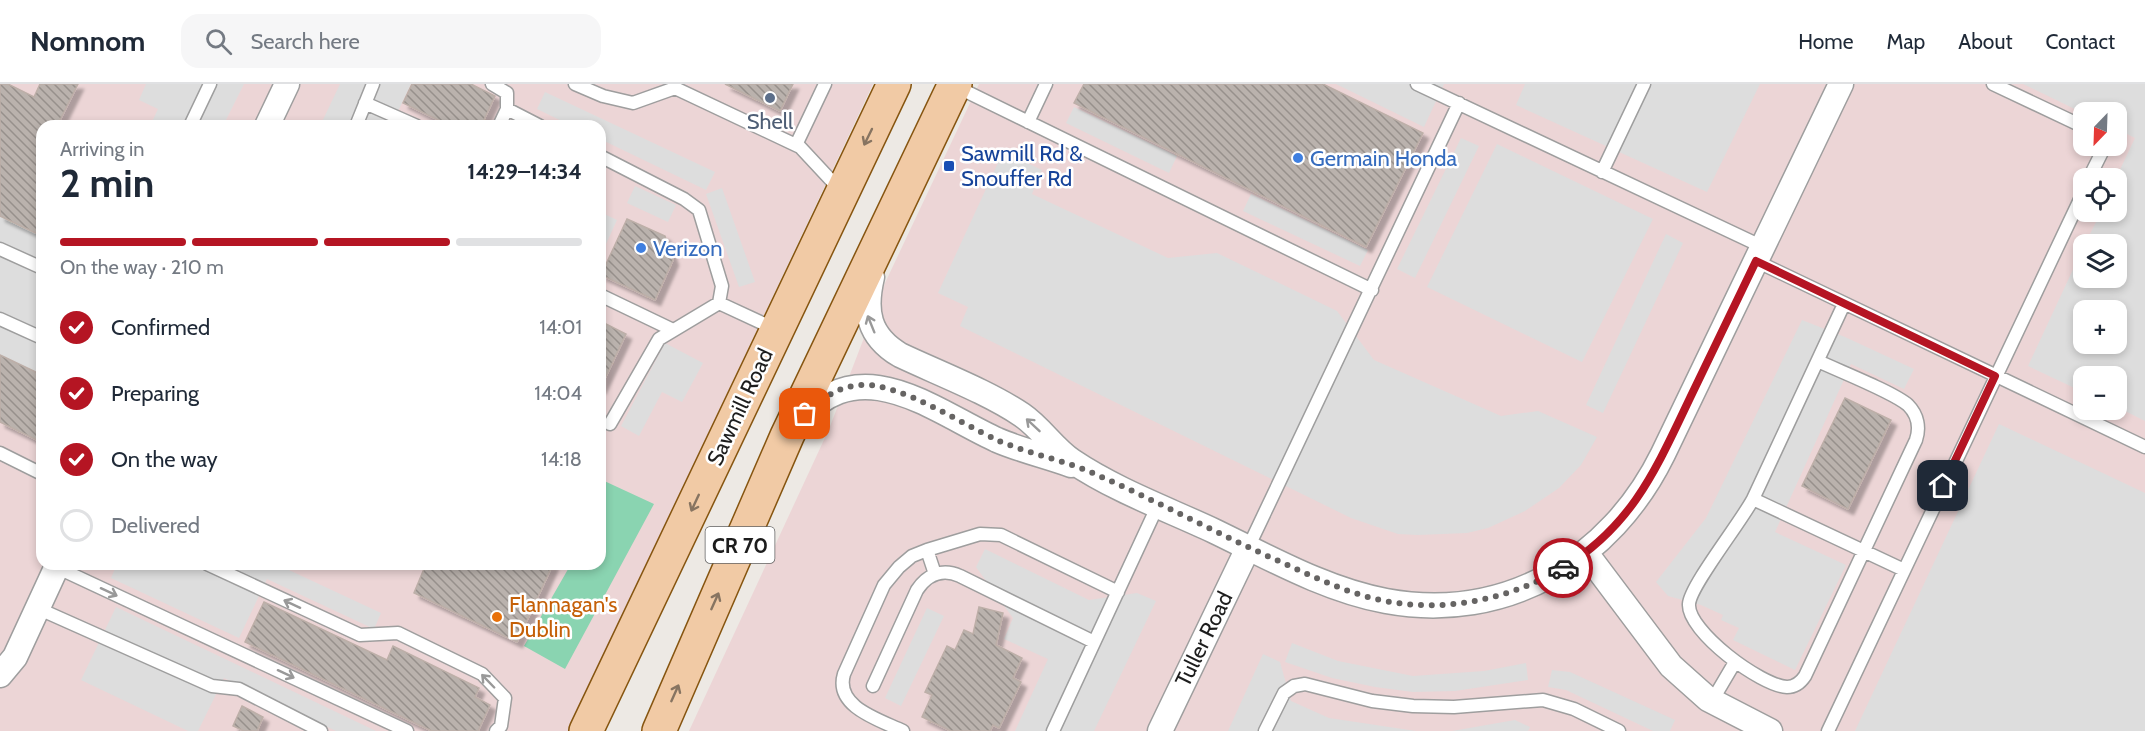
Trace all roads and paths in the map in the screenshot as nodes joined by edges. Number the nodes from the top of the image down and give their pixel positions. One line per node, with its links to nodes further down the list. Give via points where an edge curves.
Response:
1 (210, 84): 18 (lane)
2 (287, 84): 19 (street)
3 (373, 84): 15 (lane)
4 (492, 84): 17 (lane, via 507,93)
5 (575, 84): 14 (lane, via 633,103)
6 (825, 84): 26 (lane)
7 (894, 84): 29 (main road, Sawmill Road / CR 70, one-way to 29)
8 (951, 84): 24 (lane); 31 (main road, CR 70)
9 (1046, 84): 24 (lane)
10 (1417, 84): 16 (lane)
11 (1644, 84): 28 (lane)
12 (1841, 84): 33 (street)
13 (1993, 84): 25 (lane)
14 (676, 86): 26 (lane)
15 (365, 103): 20 (lane); 21 (lane)
16 (1459, 103): 28 (lane); 35 (lane)
17 (507, 109): 22 (lane); 23 (lane)
18 (193, 120)
19 (270, 120)
20 (358, 120)
21 (403, 120)
22 (502, 120)
23 (528, 120)
24 (1028, 122): 35 (lane)
25 (2073, 122)
26 (796, 145): 29 (lane)
27 (606, 159): 37 (lane, via 699,210 722,285)
28 (1602, 172): 33 (lane)
29 (842, 192): 41 (main road, Sawmill Road / CR 70)
30 (2073, 214): 44 (lane)
31 (887, 228): 46 (main road, CR 70); 50 (street, one-way to 31, via 1070,459 1023,415 900,355 880,340 871,325 867,303)
32 (0, 249): 34 (lane)
33 (1759, 254): 38 (lane); 56 (street, via 1650,482 1619,523)
34 (36, 265)
35 (1372, 290): 53 (lane)
36 (606, 298): 40 (lane)
37 (719, 303): 40 (lane); 41 (lane)
38 (1844, 304): 43 (lane); 44 (lane)
39 (0, 319): 42 (lane)
40 (673, 330): 45 (lane, via 659,339)
41 (777, 330): 72 (main road, Sawmill Road / CR 70, one-way to 72)
42 (36, 335)
43 (1818, 361): 51 (lane); 55 (lane, via 1902,401 1913,412 1918,425 1916,440)
44 (1995, 376): 47 (lane); 60 (lane)
45 (610, 424)
46 (788, 436): 50 (street, via 827,395 851,386 878,386 912,398 1009,445); 73 (main road, CR 70, one-way to 46)
47 (2145, 447)
48 (0, 453): 49 (lane)
49 (36, 471)
50 (1095, 474): 52 (street)
51 (1753, 499): 55 (lane); 65 (lane, via 1696,585 1689,605 1694,619)
52 (1158, 505): 53 (street); 62 (lane)
53 (1248, 548): 56 (street, via 1351,592 1385,601 1431,605 1509,593 1541,581); 76 (street, Tuller Road)
54 (927, 550): 61 (lane); 62 (lane, via 980,534 1000,535); 74 (lane, via 898,567 884,585 843,679 846,695 858,709)
55 (1864, 551): 60 (lane); 65 (lane, via 1799,683 1780,685)
56 (1586, 553): 68 (street, via 1671,666)
57 (55, 570): 63 (street)
58 (68, 570): 70 (lane, one-way to 70)
59 (220, 570): 71 (lane, one-way to 59, via 501,726 505,698 482,674 398,633 360,635)
60 (1904, 570): 80 (lane)
61 (935, 574): 64 (lane, via 955,574); 67 (lane, via 917,590)
62 (1118, 592): 64 (lane)
63 (37, 608): 66 (street, via 15,657); 69 (lane, via 212,686 238,689)
64 (1094, 642): 75 (lane)
65 (1735, 662): 68 (lane)
66 (0, 675)
67 (873, 686)
68 (1712, 701): 79 (street)
69 (321, 731)
70 (407, 731)
71 (496, 731)
72 (586, 731)
73 (659, 731)
74 (903, 731)
75 (1053, 731)
76 (1160, 731)
77 (1265, 731): 78 (lane, via 1284,693 1305,684 1372,701 1413,706 1543,700)
78 (1619, 731)
79 (1770, 731)
80 (1828, 731)

